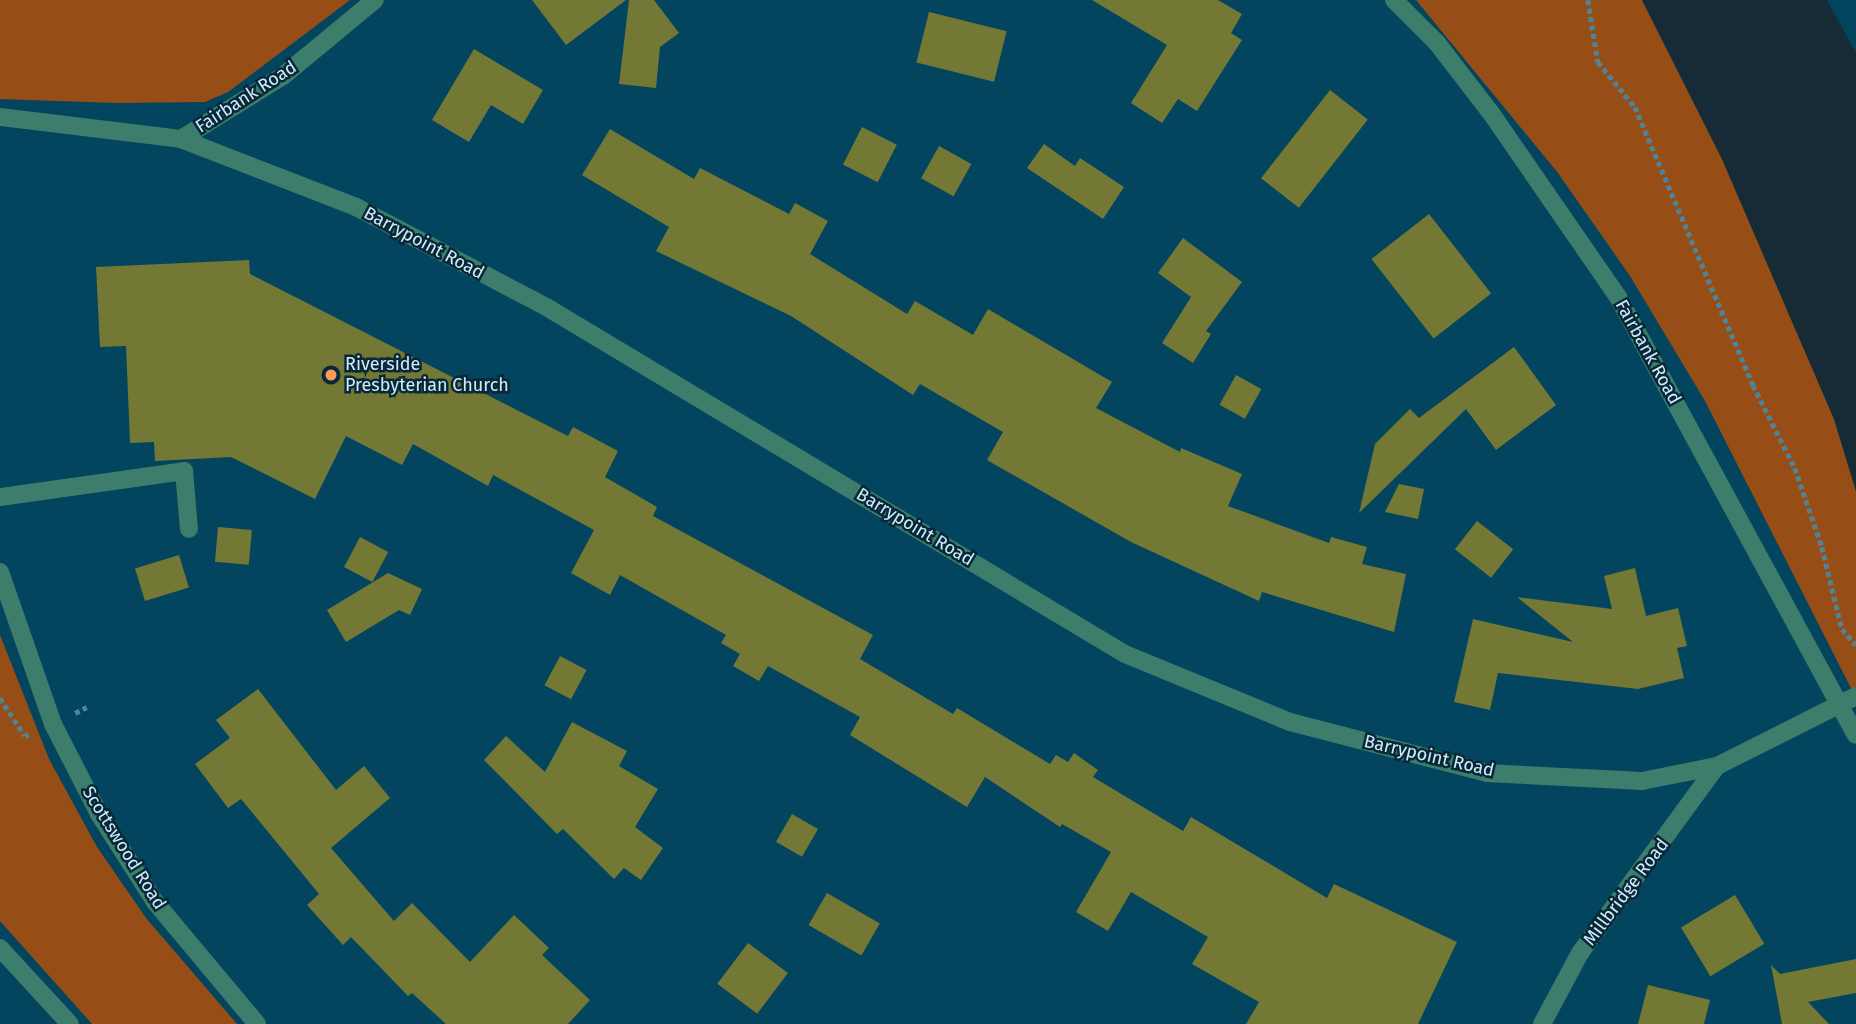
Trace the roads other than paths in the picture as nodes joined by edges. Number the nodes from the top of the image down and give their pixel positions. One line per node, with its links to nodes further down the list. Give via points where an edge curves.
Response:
1 (375, 0): 4 (street, Fairbank Road, via 283,76)
2 (1394, 0): 9 (street, Fairbank Road, via 1437,43 1492,113 1618,297)
3 (0, 117): 4 (street, Barrypoint Road)
4 (181, 139): 11 (street, Barrypoint Road, via 392,226 560,315 1125,654 1290,722 1487,773 1642,781)
5 (0, 497): 6 (street, via 184,471)
6 (189, 529)
7 (0, 572): 14 (street, Scottswood Road, via 53,724 99,814 155,902)
8 (1856, 696): 9 (street, Barrypoint Road)
9 (1839, 705): 10 (street, Fairbank Road); 11 (street, Barrypoint Road)
10 (1856, 735)
11 (1717, 766): 15 (street, Millbridge Road, via 1580,953)
12 (0, 948): 13 (street)
13 (70, 1024)
14 (257, 1024)
15 (1542, 1024)

